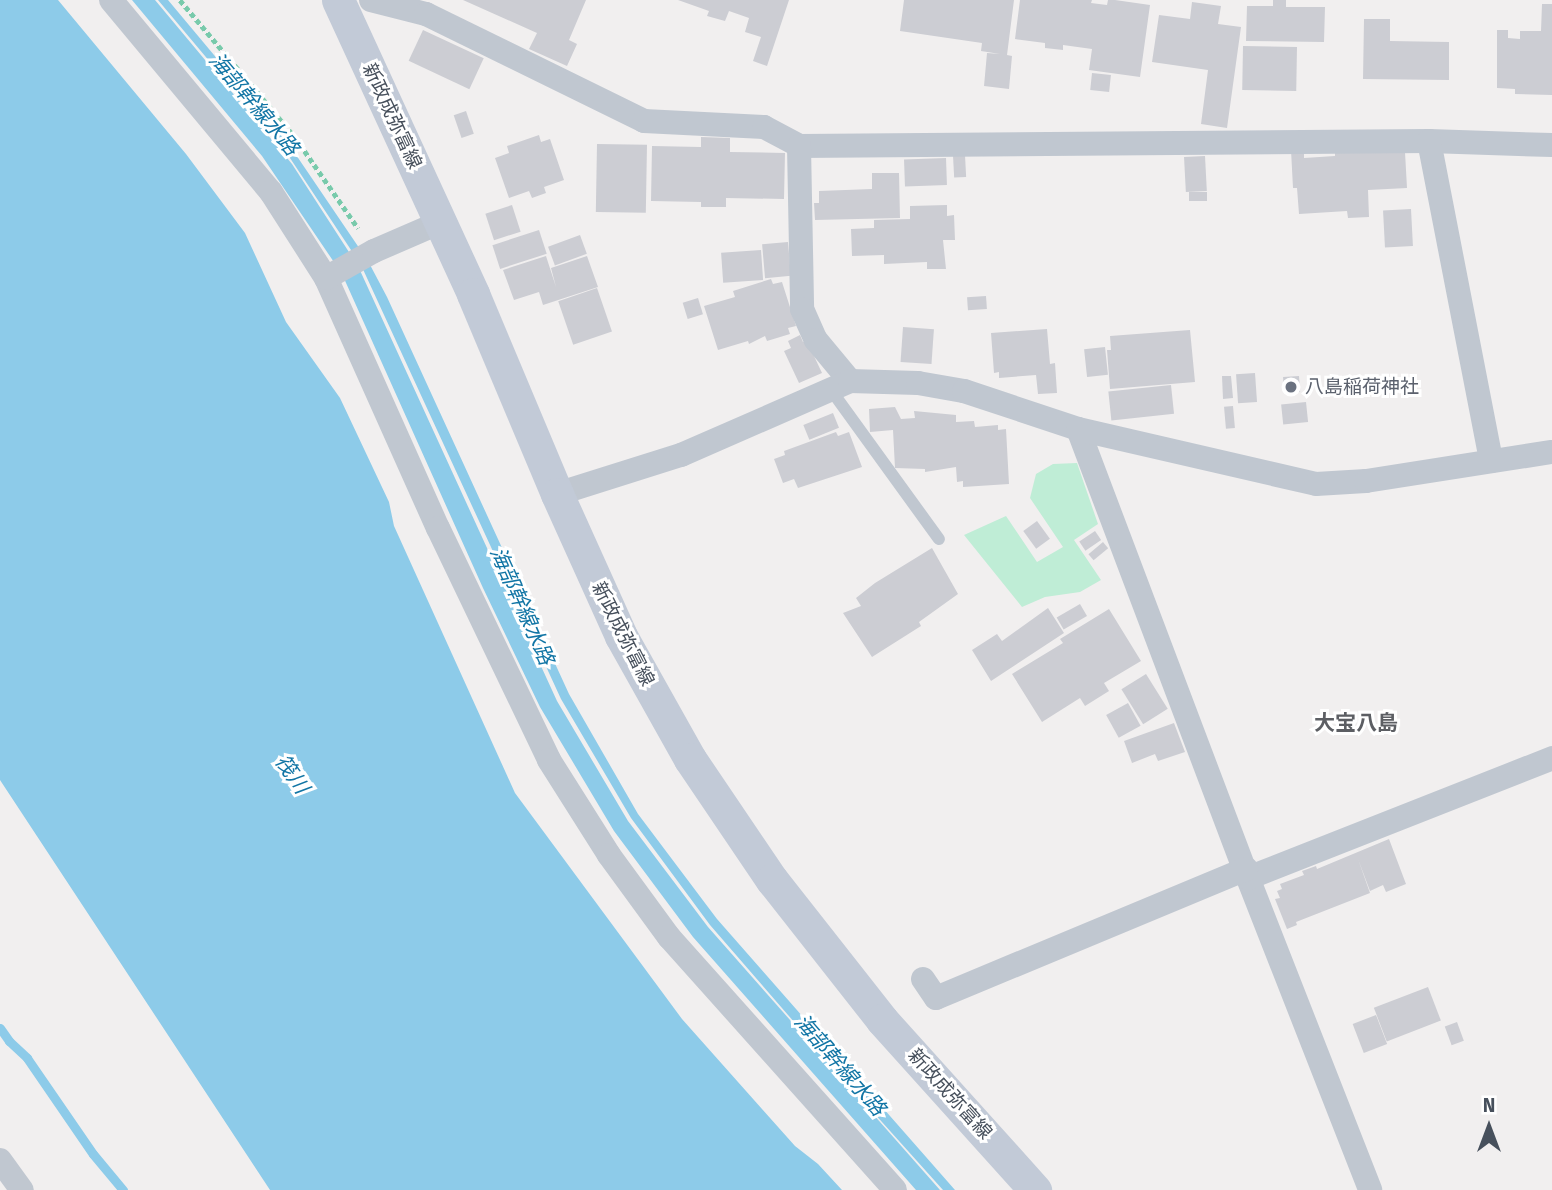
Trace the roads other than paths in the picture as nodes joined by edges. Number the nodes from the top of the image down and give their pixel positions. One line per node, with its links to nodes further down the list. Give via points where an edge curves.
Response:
1 (110, 0): 8 (street, via 271,192)
2 (338, 0): 7 (main road, 新政成弥富線)
3 (371, 0): 6 (street, via 426,14 644,121 764,127)
4 (1429, 141): 5 (street); 6 (street); 12 (street)
5 (1552, 145)
6 (799, 146): 9 (street, via 802,309)
7 (441, 222): 8 (street); 13 (main road, 新政成弥富線)
8 (330, 276): 20 (street, via 438,528 549,760 609,855 669,937)
9 (841, 385): 10 (street, via 918,383 964,391); 13 (street, via 681,455); 14 (lane)
10 (1078, 429): 12 (street, via 1316,484 1366,481); 16 (street)
11 (1552, 452): 12 (street)
12 (1491, 461)
13 (556, 494): 21 (main road, 新政成弥富線, via 621,636 690,759 772,880 882,1020)
14 (939, 539)
15 (1552, 758): 16 (street)
16 (1247, 874): 17 (street, via 936,998); 22 (street)
17 (923, 979)
18 (0, 1160): 19 (street)
19 (22, 1190)
20 (895, 1190)
21 (1035, 1190)
22 (1370, 1190)

